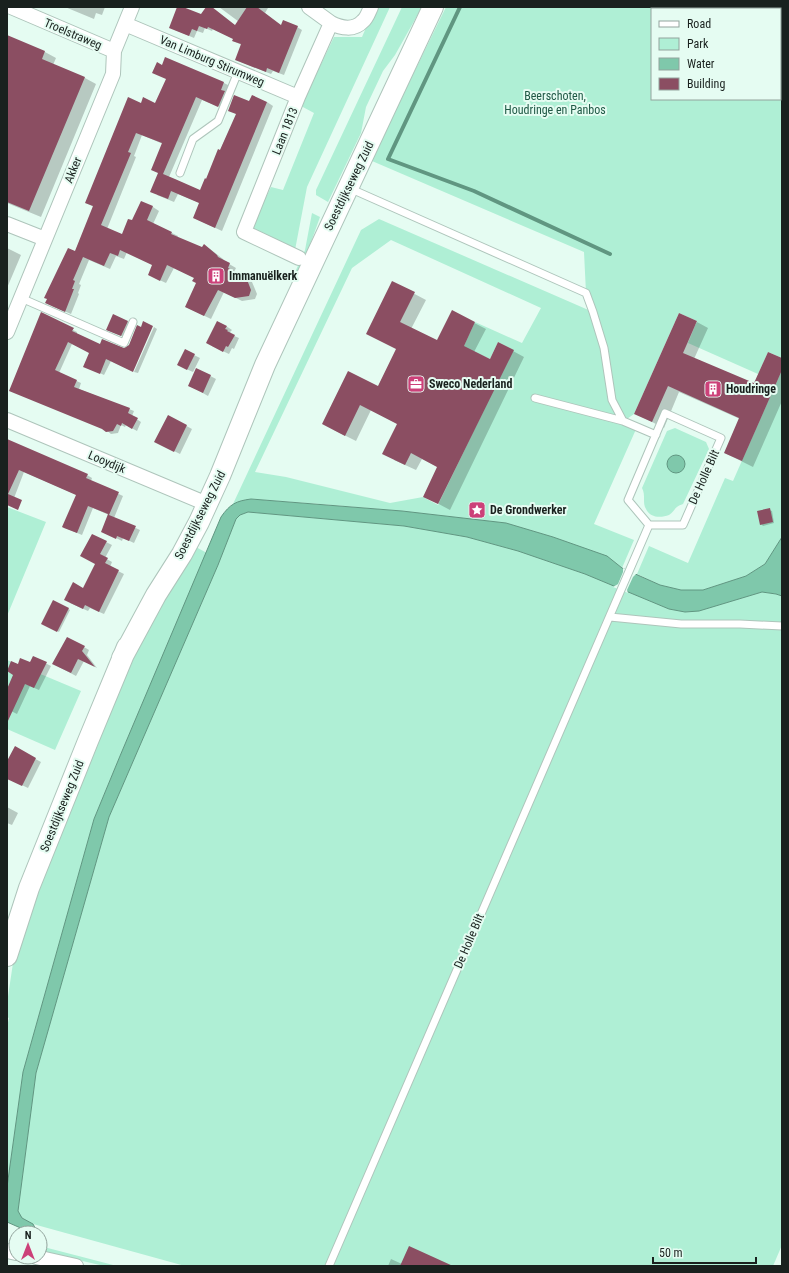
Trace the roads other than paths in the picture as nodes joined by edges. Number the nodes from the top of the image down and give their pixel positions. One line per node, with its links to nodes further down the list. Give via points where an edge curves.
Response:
1 (11, 7): 8 (street, Troelstraweg)
2 (132, 7): 7 (street, Akker)
3 (308, 7): 6 (street)
4 (371, 7): 6 (street, via 364,21 355,27 341,28)
5 (433, 7): 12 (main road, Soestdijkseweg Zuid)
6 (331, 22): 10 (street, Laan 1813)
7 (125, 24): 8 (street, Akker); 9 (street, Van Limburg Stirumweg)
8 (114, 51): 14 (street, Akker, via 113,74)
9 (238, 72): 10 (street, Van Limburg Stirumweg); 11 (lane, via 218,121 193,139)
10 (298, 97): 15 (street, Laan 1813, via 244,232)
11 (180, 173)
12 (348, 188): 21 (lane, via 586,293 604,348 612,400); 23 (main road, Soestdijkseweg Zuid, via 265,365 220,476)
13 (7, 224): 14 (street)
14 (45, 239): 16 (street, Akker)
15 (299, 258)
16 (21, 298): 17 (lane, via 124,343); 18 (street, Akker)
17 (133, 322)
18 (7, 332)
19 (535, 398): 21 (lane)
20 (7, 420): 23 (street, Looydijk)
21 (623, 421): 22 (lane)
22 (656, 435): 24 (lane, De Holle Bilt, via 628,500); 24 (lane, De Holle Bilt, via 664,413 721,438 683,525)
23 (201, 502): 27 (main road, Soestdijkseweg Zuid, via 188,544 156,595 122,658 29,888)
24 (649, 525): 25 (lane, De Holle Bilt)
25 (610, 617): 26 (lane, via 680,624); 30 (lane, De Holle Bilt)
26 (782, 626)
27 (7, 956)
28 (48, 1260): 29 (street)
29 (76, 1266)
30 (329, 1266)

